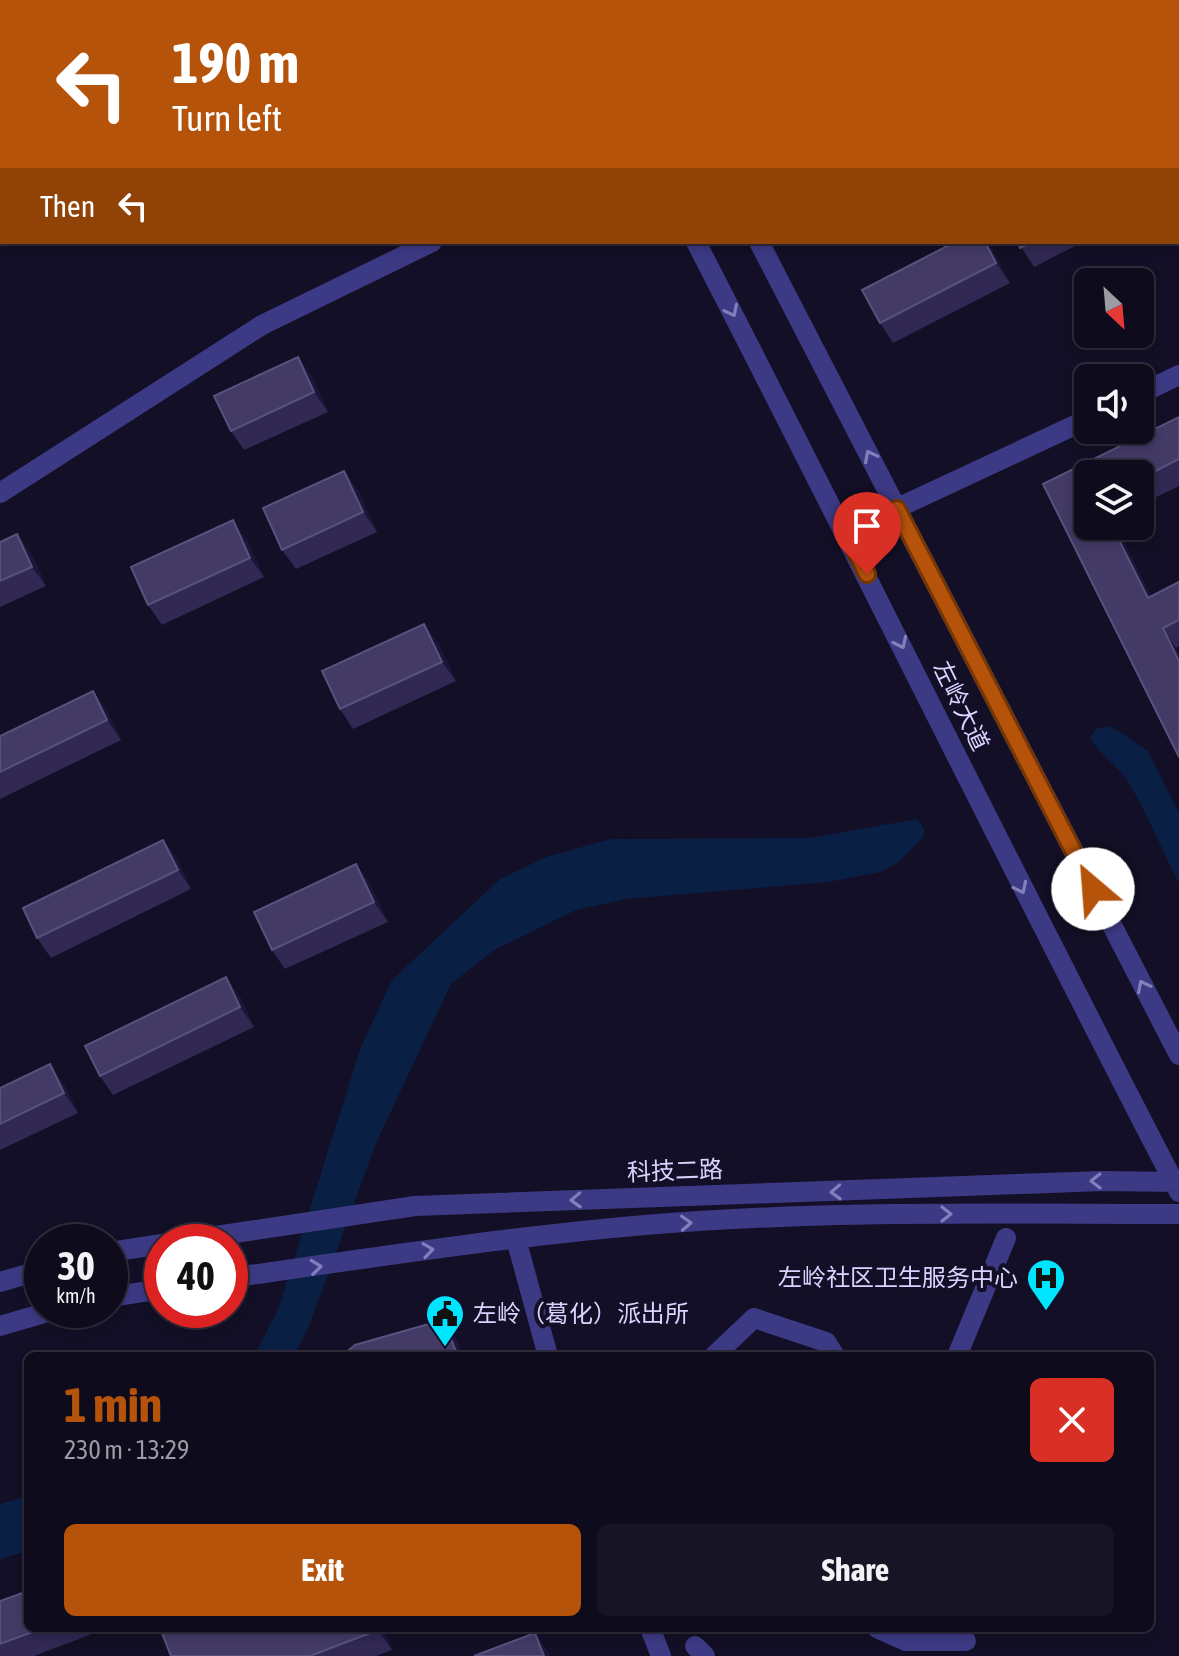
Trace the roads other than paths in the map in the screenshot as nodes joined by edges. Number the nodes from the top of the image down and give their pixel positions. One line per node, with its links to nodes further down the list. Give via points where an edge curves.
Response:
1 (428, 244): 7 (street, via 262,325)
2 (697, 244): 9 (street, 左岭大道, one-way to 9)
3 (760, 244): 8 (street, 左岭大道, one-way to 3)
4 (1179, 375): 5 (street)
5 (1154, 387)
6 (1074, 426): 8 (street)
7 (0, 493)
8 (897, 509): 9 (street); 10 (street, 左岭大道, one-way to 8)
9 (846, 532): 11 (street, 左岭大道, one-way to 11, via 1022,891)
10 (1179, 1055)
11 (1177, 1186): 13 (street, 科技二路, one-way to 13, via 1102,1181 415,1206)
12 (1179, 1214): 15 (street, one-way to 12, via 646,1225 846,1215)
13 (248, 1231)
14 (1006, 1238): 24 (street)
15 (516, 1239): 17 (street, one-way to 15); 21 (street)
16 (24, 1275): 18 (street)
17 (248, 1276)
18 (0, 1282)
19 (24, 1319): 20 (street)
20 (0, 1326)
21 (547, 1352)
22 (718, 1352): 23 (street, via 754,1318 826,1342)
23 (832, 1352)
24 (959, 1352)
25 (652, 1632): 29 (street)
26 (882, 1632): 28 (street)
27 (966, 1642): 28 (street)
28 (903, 1649)
29 (661, 1656)

